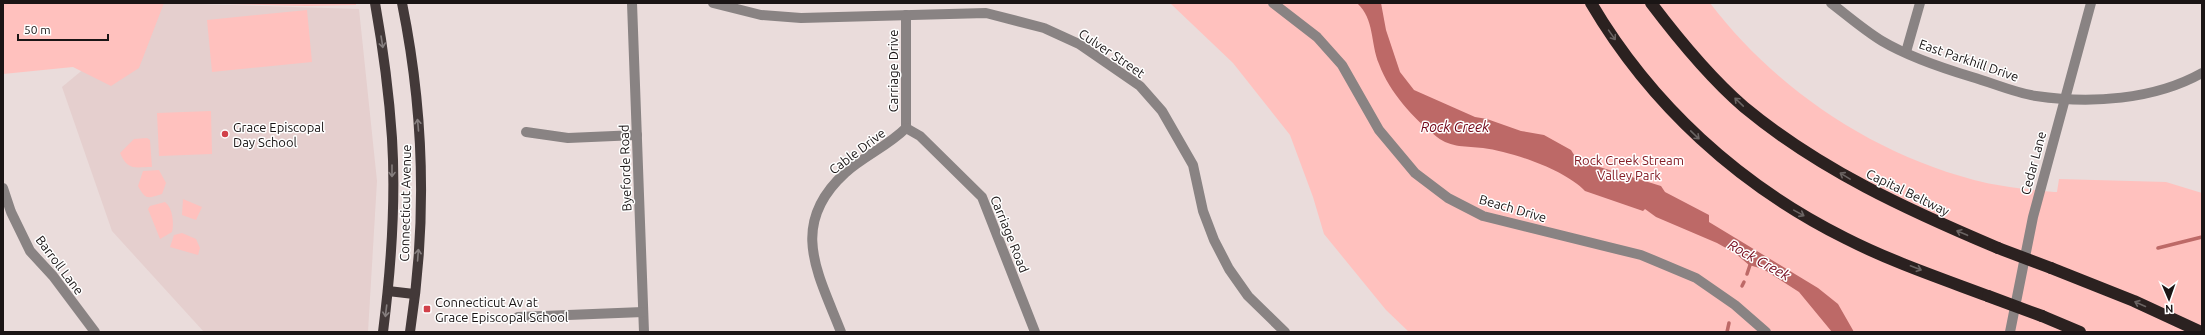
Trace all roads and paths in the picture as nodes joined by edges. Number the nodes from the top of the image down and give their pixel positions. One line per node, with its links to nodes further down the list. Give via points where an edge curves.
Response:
1 (375, 3): 19 (main road, Connecticut Avenue, one-way to 19, via 392,140)
2 (402, 3): 20 (main road, Connecticut Avenue, one-way to 2, via 422,160 411,49)
3 (632, 3): 17 (street, Byeforde Road)
4 (713, 3): 11 (street, Culver Street, via 760,15 801,18)
5 (1273, 3): 30 (street, Beach Drive, via 1317,37 1342,65 1379,130 1415,173 1448,198 1483,216 1641,255 1696,278 1735,305)
6 (1591, 3): 32 (highway, one-way to 32, bridge, via 1631,62 1669,109 1710,149 1753,184 1846,239)
7 (1651, 3): 33 (highway, Capital Beltway, one-way to 7, bridge, via 2134,301 1921,215 1863,187 1786,139 1744,107 1706,70)
8 (1831, 3): 12 (street, East Parkhill Drive, via 1883,42)
9 (1920, 3): 12 (street)
10 (2091, 3): 14 (street, Cedar Lane)
11 (906, 15): 15 (street, Carriage Drive); 29 (street, Culver Street, via 986,13 1044,28 1079,44 1140,86 1162,111 1193,165 1203,211 1229,270 1248,296)
12 (1906, 52): 14 (street, East Parkhill Drive, via 1950,70 2036,96)
13 (2202, 73): 14 (street, East Parkhill Drive, via 2156,92 2092,100)
14 (2064, 98): 31 (street, Cedar Lane, via 2033,217)
15 (906, 128): 27 (street, Cable Drive, via 846,173 828,192 817,210 812,229 812,250); 28 (street, Carriage Road, via 920,136 982,197)
16 (526, 132): 17 (street, via 568,138)
17 (637, 135): 21 (street, Byeforde Road)
18 (3, 188): 23 (street, Barroll Lane, via 11,212 30,251)
19 (388, 291): 20 (main road); 24 (main road, Connecticut Avenue, one-way to 24)
20 (414, 294): 25 (main road, Connecticut Avenue)
21 (643, 312): 22 (street); 26 (street, Byeforde Road)
22 (518, 317)
23 (95, 332)
24 (383, 332)
25 (410, 332)
26 (644, 332)
27 (841, 332)
28 (1036, 332)
29 (1285, 332)
30 (1766, 332)
31 (2010, 332)
32 (2080, 332)
33 (2200, 332)

